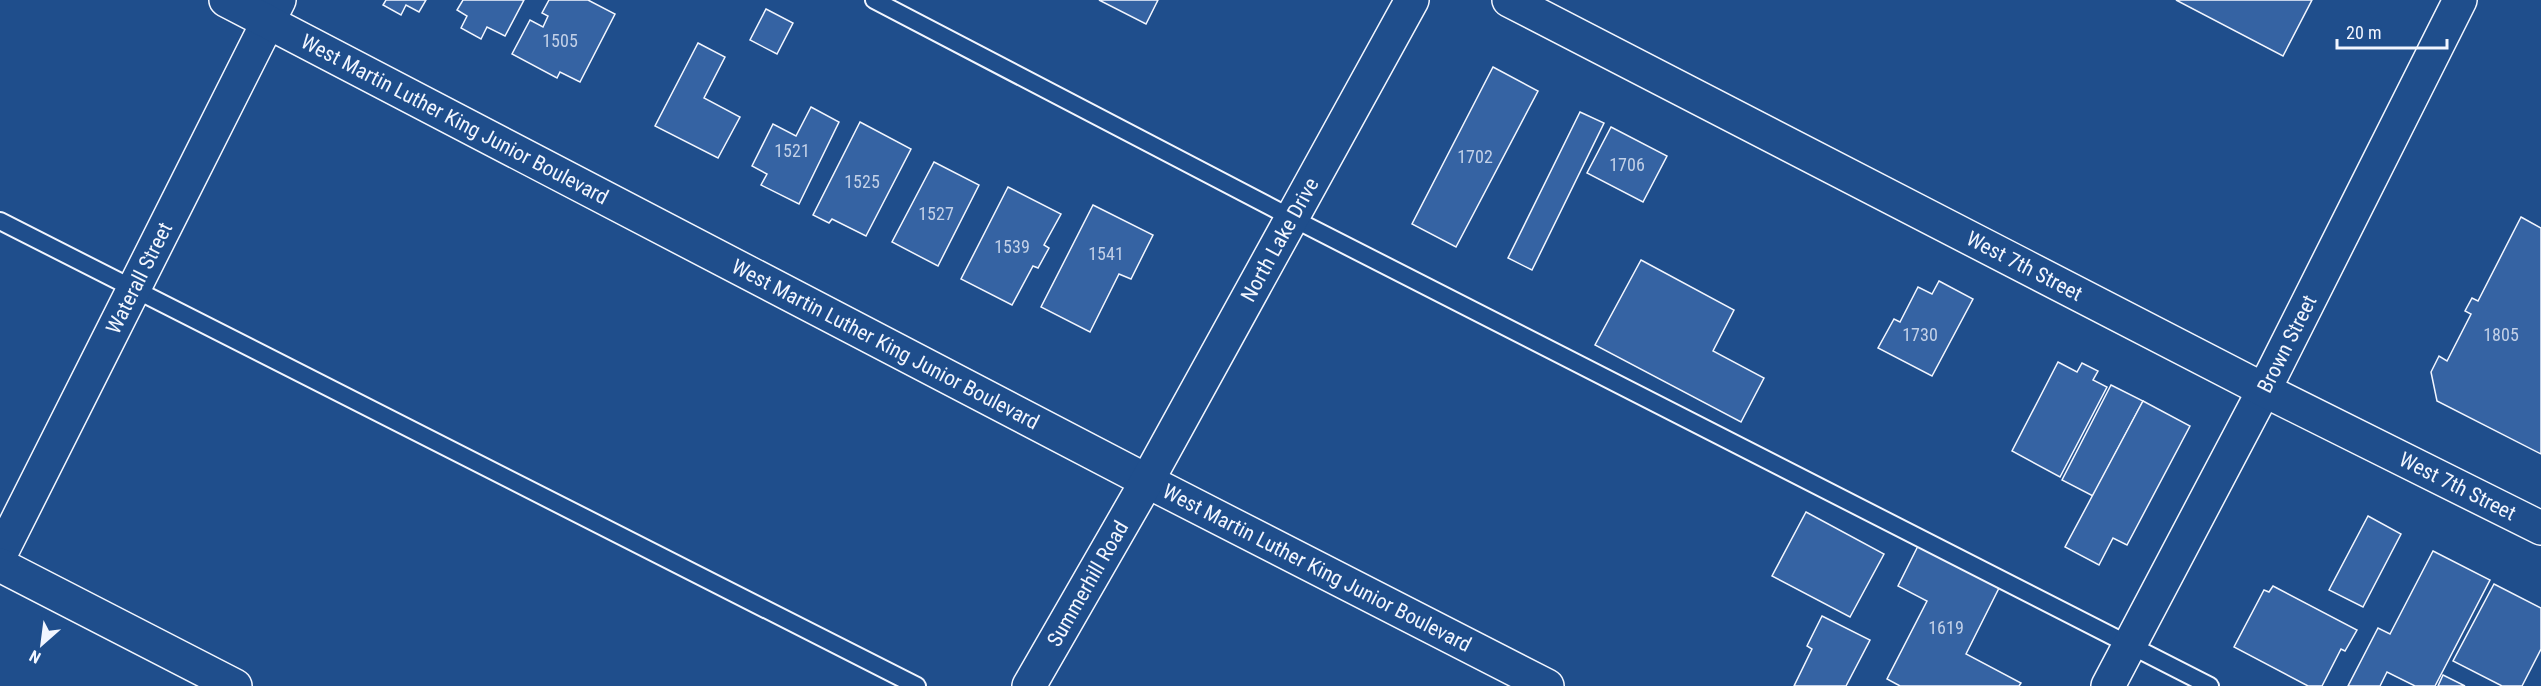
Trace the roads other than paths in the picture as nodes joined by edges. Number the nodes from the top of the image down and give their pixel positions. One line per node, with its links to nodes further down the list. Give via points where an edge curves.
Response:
1 (226, 0): 6 (main road, West Martin Luther King Junior Boulevard)
2 (874, 0): 7 (lane)
3 (1412, 0): 7 (main road, North Lake Drive)
4 (1509, 0): 10 (main road, West 7th Street)
5 (2460, 0): 10 (main road, Brown Street)
6 (274, 11): 9 (main road, Waterall Street); 11 (main road, West Martin Luther King Junior Boulevard)
7 (1292, 218): 11 (main road, North Lake Drive); 15 (lane)
8 (0, 221): 9 (lane)
9 (132, 290): 13 (main road, Waterall Street); 17 (lane)
10 (2264, 390): 12 (main road, West 7th Street); 15 (main road, Brown Street)
11 (1147, 481): 18 (main road, Summerhill Road); 19 (main road, West Martin Luther King Junior Boulevard)
12 (2541, 528)
13 (0, 555)
14 (0, 565): 16 (main road)
15 (2130, 645): 20 (main road, Brown Street); 21 (lane)
16 (235, 686)
17 (917, 686)
18 (1029, 686)
19 (1547, 686)
20 (2108, 686)
21 (2210, 686)

